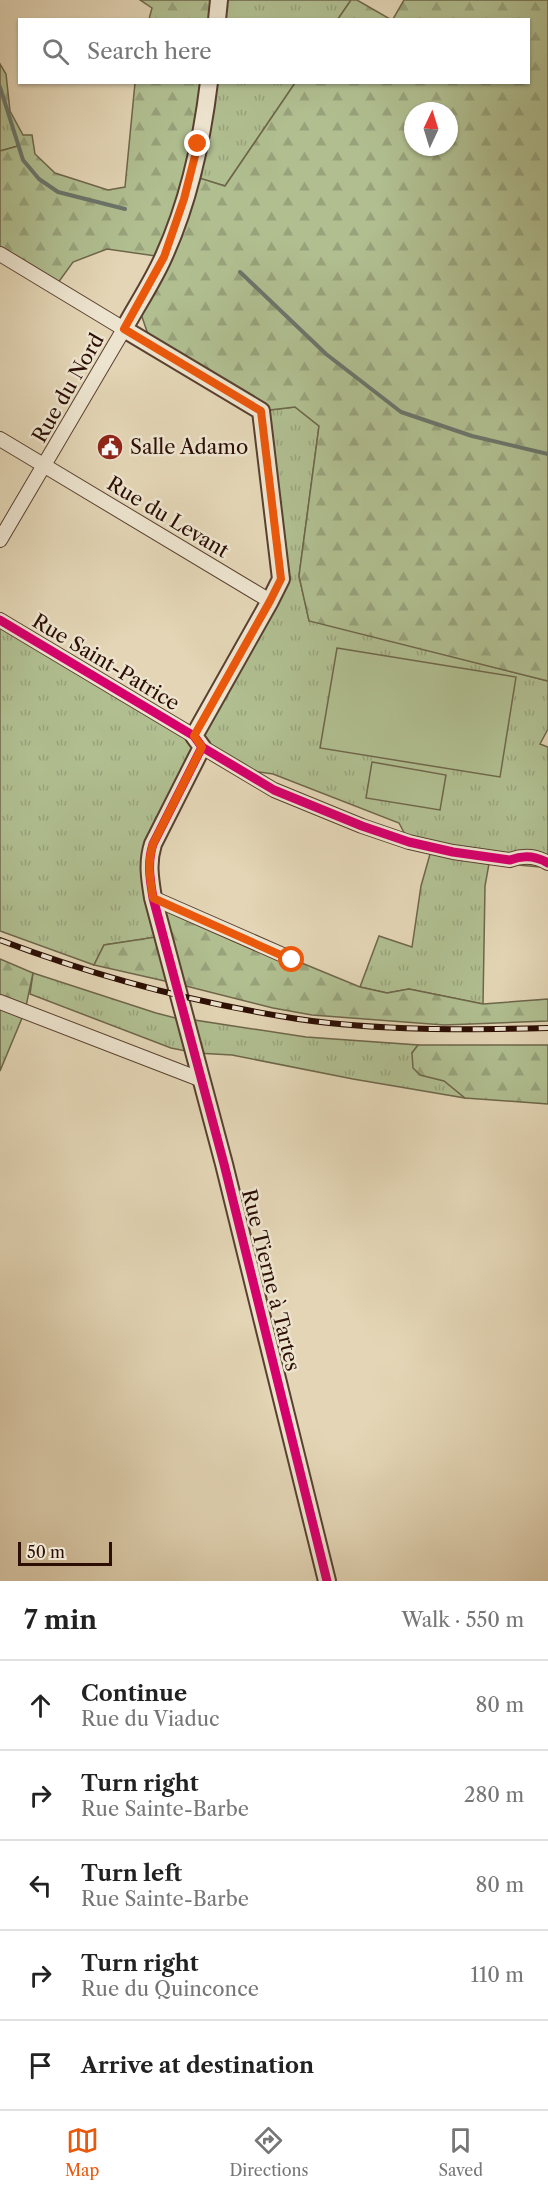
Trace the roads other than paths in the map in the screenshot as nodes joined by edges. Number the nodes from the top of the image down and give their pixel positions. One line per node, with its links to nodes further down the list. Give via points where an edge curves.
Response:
1 (219, 0): 2 (street)
2 (217, 18)
3 (209, 84): 5 (street, via 198,144 175,228 164,257)
4 (0, 254): 5 (street)
5 (124, 329): 7 (street, Rue du Nord); 9 (street, Rue Tierne à Tartes, via 261,411 281,579)
6 (0, 439): 7 (street, Rue du Levant)
7 (45, 466): 8 (street, Rue du Nord); 9 (street, Rue du Levant)
8 (0, 540)
9 (270, 601): 11 (street, Rue Tierne à Tartes)
10 (0, 620): 11 (street, Rue Saint-Patrice)
11 (198, 741): 12 (street, Rue Saint-Patrice, via 274,790 362,826 453,852 510,860 539,858); 13 (street, Rue Tierne à Tartes, via 148,860)
12 (548, 864)
13 (153, 898): 14 (street); 16 (street, Rue Tierne à Tartes)
14 (292, 960)
15 (0, 1002): 16 (street)
16 (202, 1080): 17 (street, Rue Tierne à Tartes)
17 (327, 1581)

